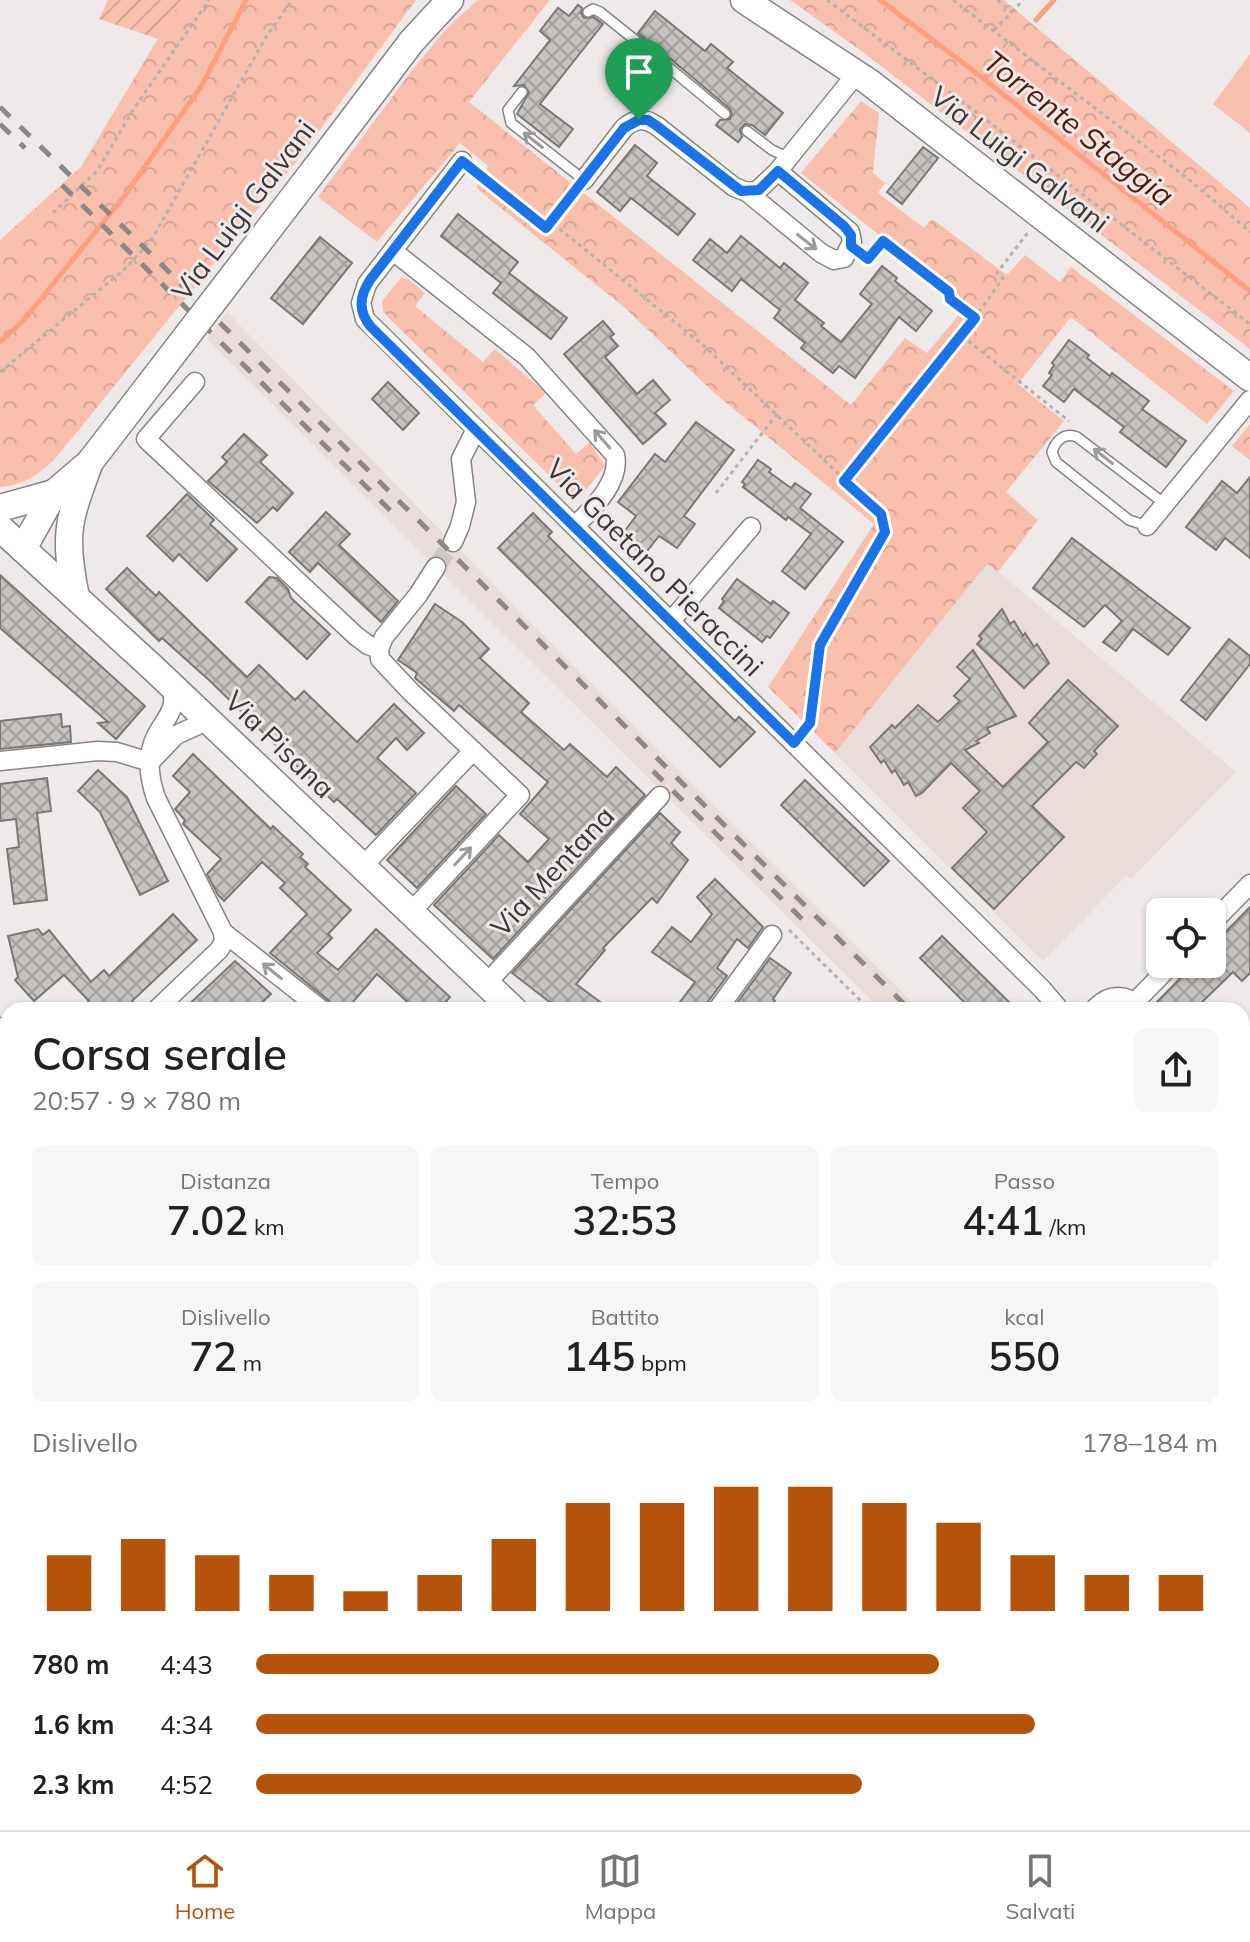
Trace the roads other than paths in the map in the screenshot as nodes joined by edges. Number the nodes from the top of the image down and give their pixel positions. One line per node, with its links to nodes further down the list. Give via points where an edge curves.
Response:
1 (450, 0): 19 (main road, Via Luigi Galvani, bridge, via 412,41)
2 (744, 0): 6 (main road, Via Luigi Galvani)
3 (588, 12): 4 (lane, via 600,12)
4 (640, 44)
5 (661, 61): 8 (lane)
6 (857, 73): 11 (street); 15 (main road, Via Luigi Galvani)
7 (522, 92): 12 (lane, one-way to 7, via 509,120 509,108)
8 (725, 114)
9 (747, 131): 11 (lane)
10 (462, 161): 14 (street, Via Gaetano Pieraccini)
11 (783, 164): 13 (street, via 763,188); 13 (street, one-way to 11, via 826,257 844,258 851,235)
12 (584, 180): 13 (street, via 624,128 643,120)
13 (747, 192)
14 (393, 251): 18 (street, Via Gaetano Pieraccini, via 364,289 363,316); 22 (street, one-way to 14, via 610,482 615,455 527,357)
15 (1250, 378)
16 (195, 382): 31 (street, via 146,439 359,639)
17 (1250, 400): 20 (street)
18 (476, 429): 22 (street, Via Gaetano Pieraccini); 26 (street, via 461,459 466,502)
19 (62, 503): 21 (main road); 27 (main road, Via Luigi Galvani, via 54,530); 29 (main road, Via Luigi Galvani)
20 (1165, 504): 23 (street); 23 (lane, one-way to 23, via 1072,435 1063,436 1054,447 1056,462 1129,520)
21 (0, 508)
22 (575, 526): 30 (street, Via Gaetano Pieraccini)
23 (1147, 526)
24 (751, 527): 30 (street)
25 (0, 528): 27 (main road, Via Pisana)
26 (453, 542)
27 (23, 549): 29 (main road, Via Pisana)
28 (436, 567): 31 (street)
29 (76, 597): 32 (main road, Via Pisana)
30 (671, 621): 46 (street, Via Gaetano Pieraccini)
31 (379, 649): 34 (street, via 387,669)
32 (171, 684): 33 (main road, Via Pisana); 36 (street, via 172,710 154,740)
33 (209, 720): 36 (street, via 176,735); 38 (main road, Via Pisana)
34 (473, 751): 38 (street); 41 (street, one-way to 34, via 520,795)
35 (0, 761): 36 (street, via 98,751)
36 (150, 762): 42 (street, via 156,798)
37 (660, 796): 45 (street, Via Mentana)
38 (362, 867): 41 (main road, Via Pisana)
39 (1250, 884): 40 (street)
40 (1226, 909)
41 (410, 913): 45 (main road, Via Pisana)
42 (223, 932): 47 (street, via 217,953); 48 (street, one-way to 42)
43 (772, 935): 50 (street)
44 (1160, 978): 53 (street)
45 (485, 985): 49 (main road, Via Pisana)
46 (1042, 989): 51 (street, Via Gaetano Pieraccini); 52 (street, Via Gaetano Pieraccini)
47 (165, 1002)
48 (312, 1002)
49 (502, 1002)
50 (723, 1002)
51 (1053, 1002)
52 (1062, 1002)
53 (1138, 1002)

